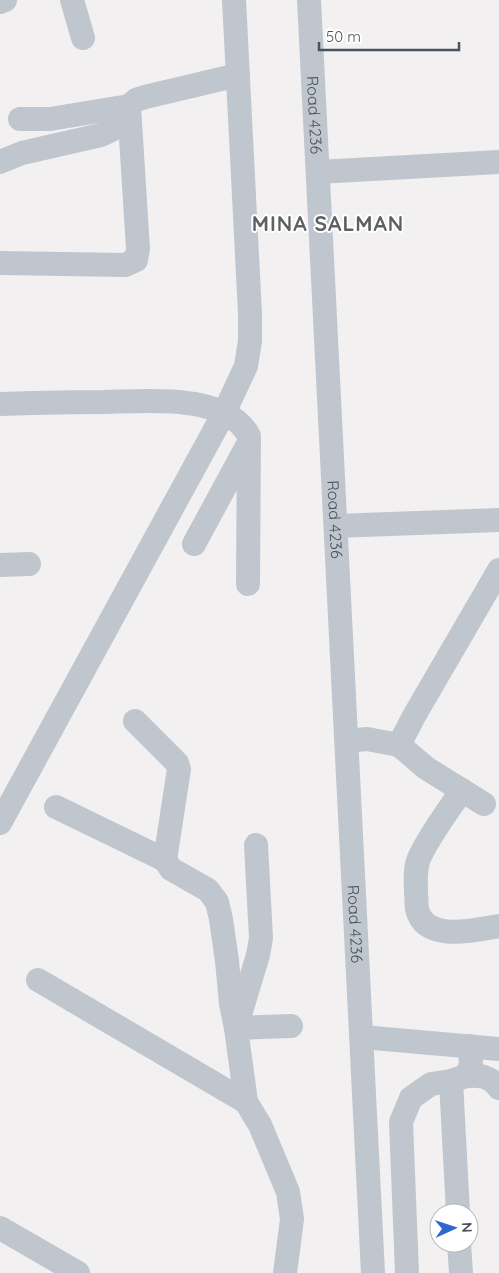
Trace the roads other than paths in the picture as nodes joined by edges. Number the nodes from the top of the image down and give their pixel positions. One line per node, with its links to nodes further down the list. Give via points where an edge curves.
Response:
1 (5, 0): 5 (street)
2 (72, 0): 6 (street)
3 (234, 0): 7 (street)
4 (309, 0): 12 (street, Road 4236)
5 (0, 2)
6 (83, 38)
7 (238, 75): 8 (street, via 145,96 136,100); 15 (street, via 250,342 246,366)
8 (129, 113): 9 (street); 10 (street, via 101,135 22,153); 13 (street, via 138,249 136,260 125,264)
9 (20, 119)
10 (0, 162)
11 (499, 162): 12 (street)
12 (318, 172): 18 (street, Road 4236)
13 (0, 264)
14 (0, 404): 15 (street, via 160,400)
15 (224, 413): 16 (street, via 245,428); 30 (street)
16 (248, 444): 19 (street); 23 (street)
17 (499, 520): 18 (street)
18 (336, 526): 25 (street, Road 4236)
19 (194, 544)
20 (29, 564): 21 (street)
21 (0, 565)
22 (499, 570): 26 (street)
23 (248, 584)
24 (135, 721): 32 (street, via 177,763 179,769)
25 (346, 740): 26 (street); 37 (street, Road 4236)
26 (399, 745): 27 (street, via 426,768)
27 (462, 790): 28 (street); 33 (street, via 420,856 415,873 417,910 422,921 443,932)
28 (484, 804)
29 (56, 808): 32 (street)
30 (0, 823)
31 (256, 845): 36 (street, via 261,938)
32 (165, 860): 36 (street, via 171,869 208,890 217,902)
33 (499, 926)
34 (38, 980): 42 (street)
35 (291, 1026): 36 (street)
36 (236, 1028): 42 (street)
37 (362, 1038): 38 (street); 48 (street, Road 4236)
38 (470, 1046): 39 (street); 40 (street, via 471,1065)
39 (499, 1049)
40 (458, 1079): 41 (street, via 477,1075 488,1078); 43 (street); 49 (street, via 431,1084 411,1098 401,1122)
41 (499, 1088)
42 (246, 1102): 47 (street, via 260,1125 288,1192 292,1219)
43 (458, 1203)
44 (0, 1228): 46 (street)
45 (459, 1253): 50 (street)
46 (78, 1273)
47 (285, 1273)
48 (373, 1273)
49 (407, 1273)
50 (460, 1273)

